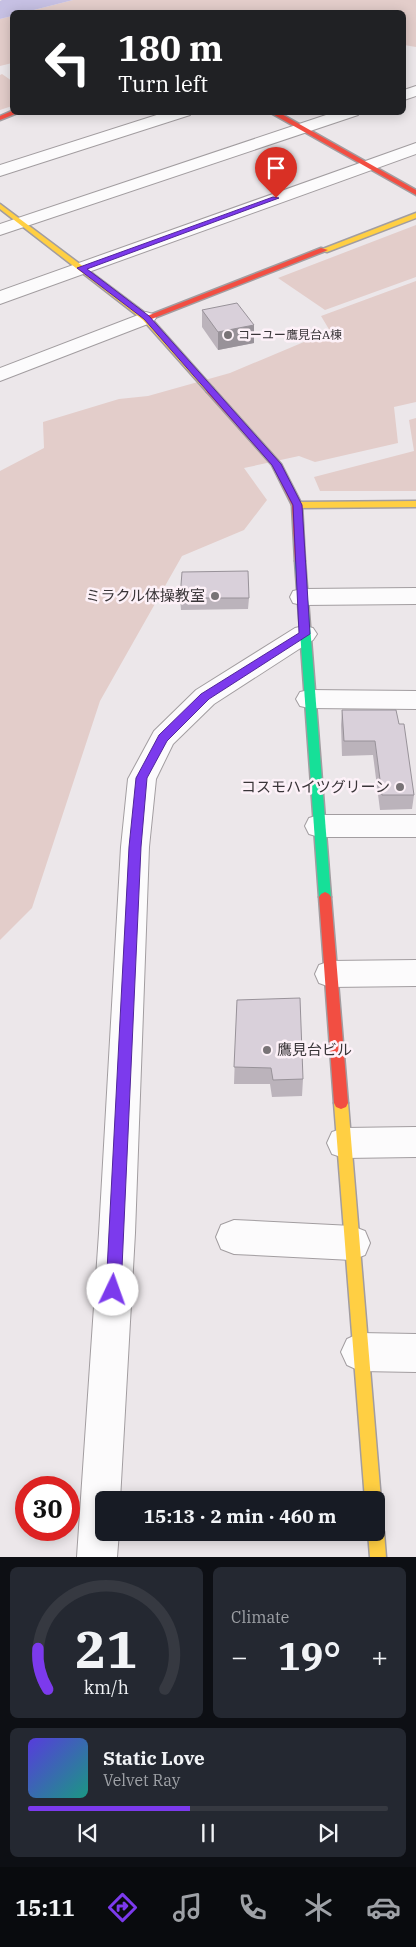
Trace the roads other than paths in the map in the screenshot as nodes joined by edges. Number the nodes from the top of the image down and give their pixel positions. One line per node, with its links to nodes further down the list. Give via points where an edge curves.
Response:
1 (175, 115): 7 (street)
2 (277, 115): 4 (street)
3 (344, 115): 4 (street)
4 (303, 130): 6 (street); 11 (street)
5 (416, 148): 6 (street)
6 (367, 165): 8 (street); 13 (street)
7 (0, 171)
8 (416, 192)
9 (0, 206): 11 (street)
10 (416, 215): 15 (street)
11 (22, 222): 12 (street); 13 (street)
12 (0, 230)
13 (81, 268): 14 (street); 15 (street)
14 (0, 298)
15 (146, 318): 16 (street); 18 (street, via 276,464)
16 (0, 375)
17 (416, 504): 18 (street)
18 (297, 505): 20 (street)
19 (416, 596): 20 (street)
20 (302, 597): 21 (street)
21 (304, 634): 22 (street); 36 (street, via 205,697 163,738 142,778 135,847 117,1233)
22 (309, 700): 23 (street); 24 (street)
23 (416, 700)
24 (319, 826): 25 (street); 27 (street)
25 (416, 826)
26 (416, 972): 27 (street)
27 (330, 974): 29 (street)
28 (416, 1142): 29 (street)
29 (344, 1143): 31 (street)
30 (234, 1237): 31 (street)
31 (352, 1243): 32 (street)
32 (360, 1352): 33 (street); 34 (street)
33 (416, 1353)
34 (372, 1491)
35 (377, 1541): 37 (street)
36 (97, 1557)
37 (378, 1557)

